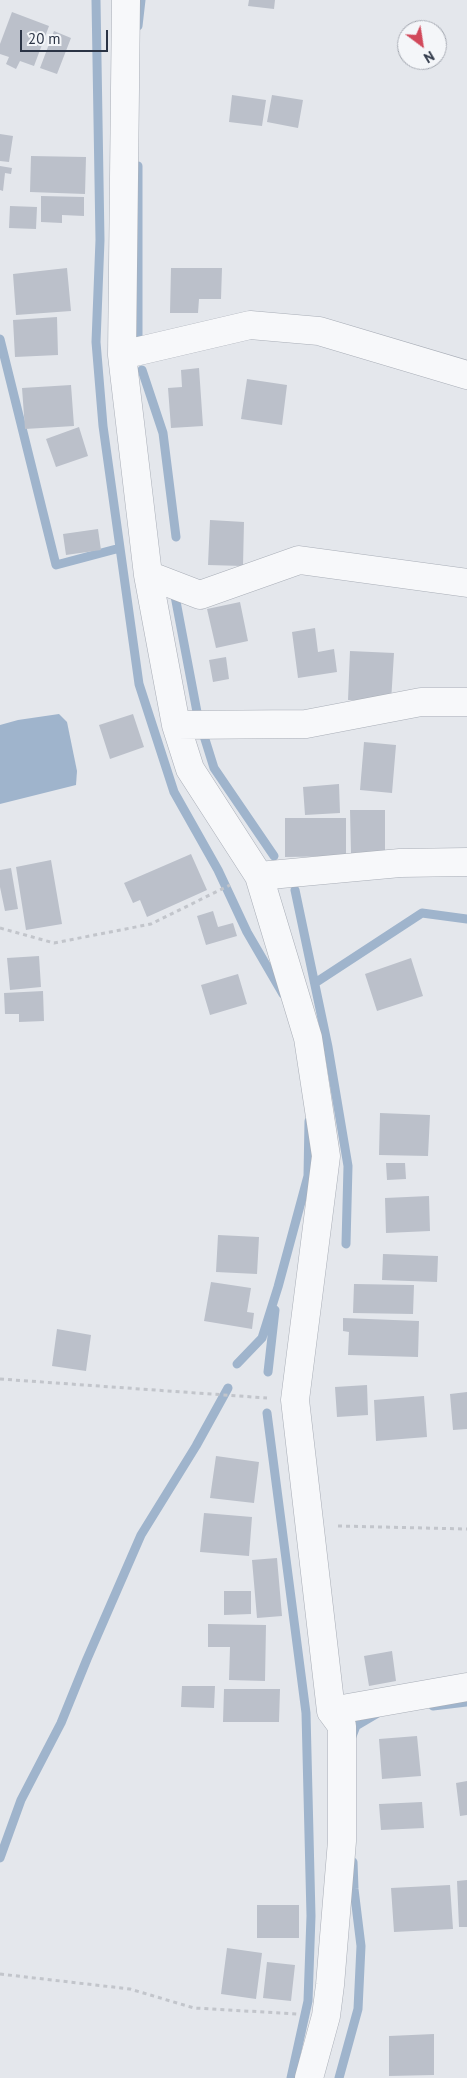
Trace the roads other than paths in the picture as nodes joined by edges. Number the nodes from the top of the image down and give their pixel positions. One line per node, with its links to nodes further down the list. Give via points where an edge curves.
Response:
1 (126, 0): 2 (street)
2 (122, 355): 3 (street, via 250,324 320,331); 4 (street)
3 (467, 375)
4 (148, 575): 5 (street, via 200,595 299,560); 7 (street)
5 (467, 583)
6 (467, 702): 7 (street, via 421,702 306,724)
7 (176, 726): 9 (street, via 190,769)
8 (467, 862): 9 (street, via 400,863)
9 (260, 876): 11 (street, via 308,1038 326,1156 295,1400)
10 (467, 1687): 11 (street)
11 (331, 1712): 12 (street, via 342,1726 342,1841 326,2016)
12 (309, 2078)

